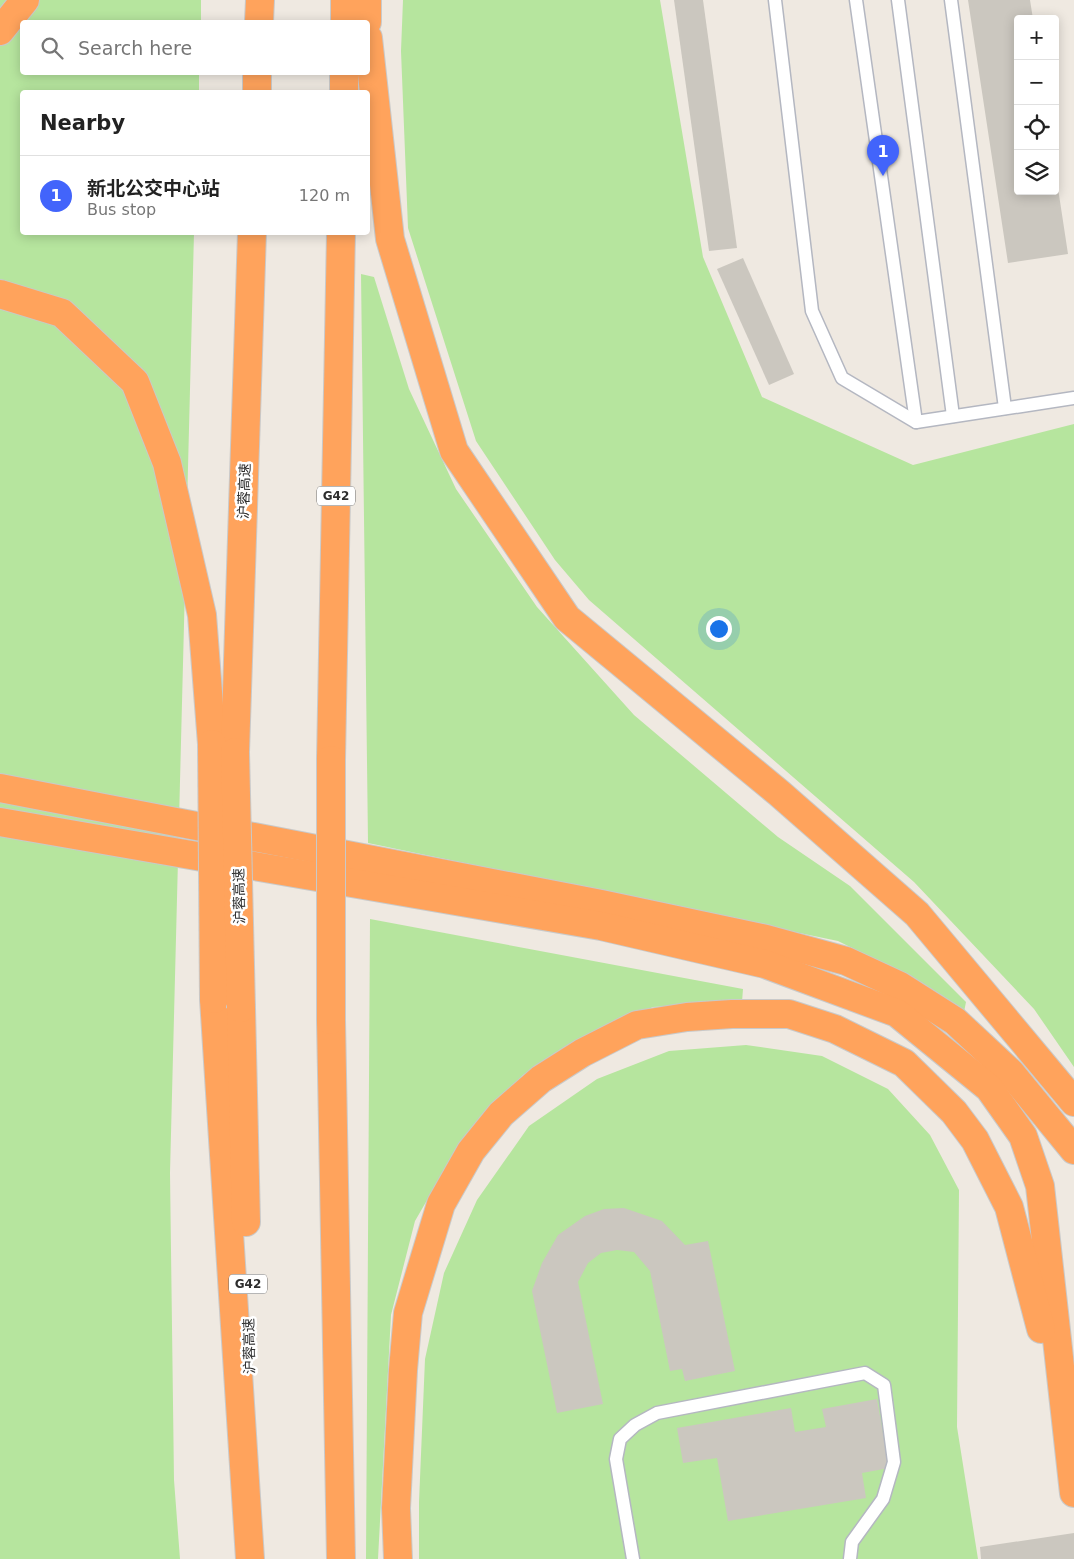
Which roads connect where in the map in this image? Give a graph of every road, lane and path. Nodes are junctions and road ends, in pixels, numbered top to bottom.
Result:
1 (25, 0) edge
2 (260, 0) edge
3 (345, 0) edge
4 (367, 0) edge
5 (775, 0) edge
6 (856, 0) edge
7 (898, 0) edge
8 (952, 0) edge
9 (259, 20) edge
10 (345, 20) edge
11 (367, 20) edge
12 (0, 31) edge
13 (370, 56) edge
14 (258, 75) edge
15 (344, 75) edge
16 (257, 90) edge
17 (344, 90) edge
18 (252, 235) edge
19 (341, 235) edge
20 (0, 294) edge
21 (1074, 398) edge
22 (1005, 408) junction
23 (953, 416) junction
24 (916, 422) junction
25 (224, 748) junction
26 (0, 788) edge
27 (0, 822) edge
28 (1074, 1102) edge
29 (1074, 1150) edge
30 (1065, 1427) junction
31 (1074, 1493) edge
32 (250, 1559) edge
33 (254, 1559) edge
34 (341, 1559) edge
35 (398, 1559) edge
36 (634, 1559) edge
37 (850, 1559) edge

1 - 12 highway
2 - 9 highway
3 - 10 highway
4 - 11 highway
5 - 24 lane
6 - 24 lane
7 - 23 lane
8 - 22 lane
13 - 28 highway
14 - 16 highway
15 - 17 highway
18 - 25 highway, 沪蓉高速 / G42
19 - 34 highway, G42, bridge
20 - 25 highway
21 - 22 lane
22 - 23 lane
23 - 24 lane
25 - 32 highway, bridge
25 - 33 highway, 沪蓉高速 / G42, bridge
26 - 29 highway
27 - 30 highway
30 - 31 highway
30 - 35 highway
36 - 37 lane

